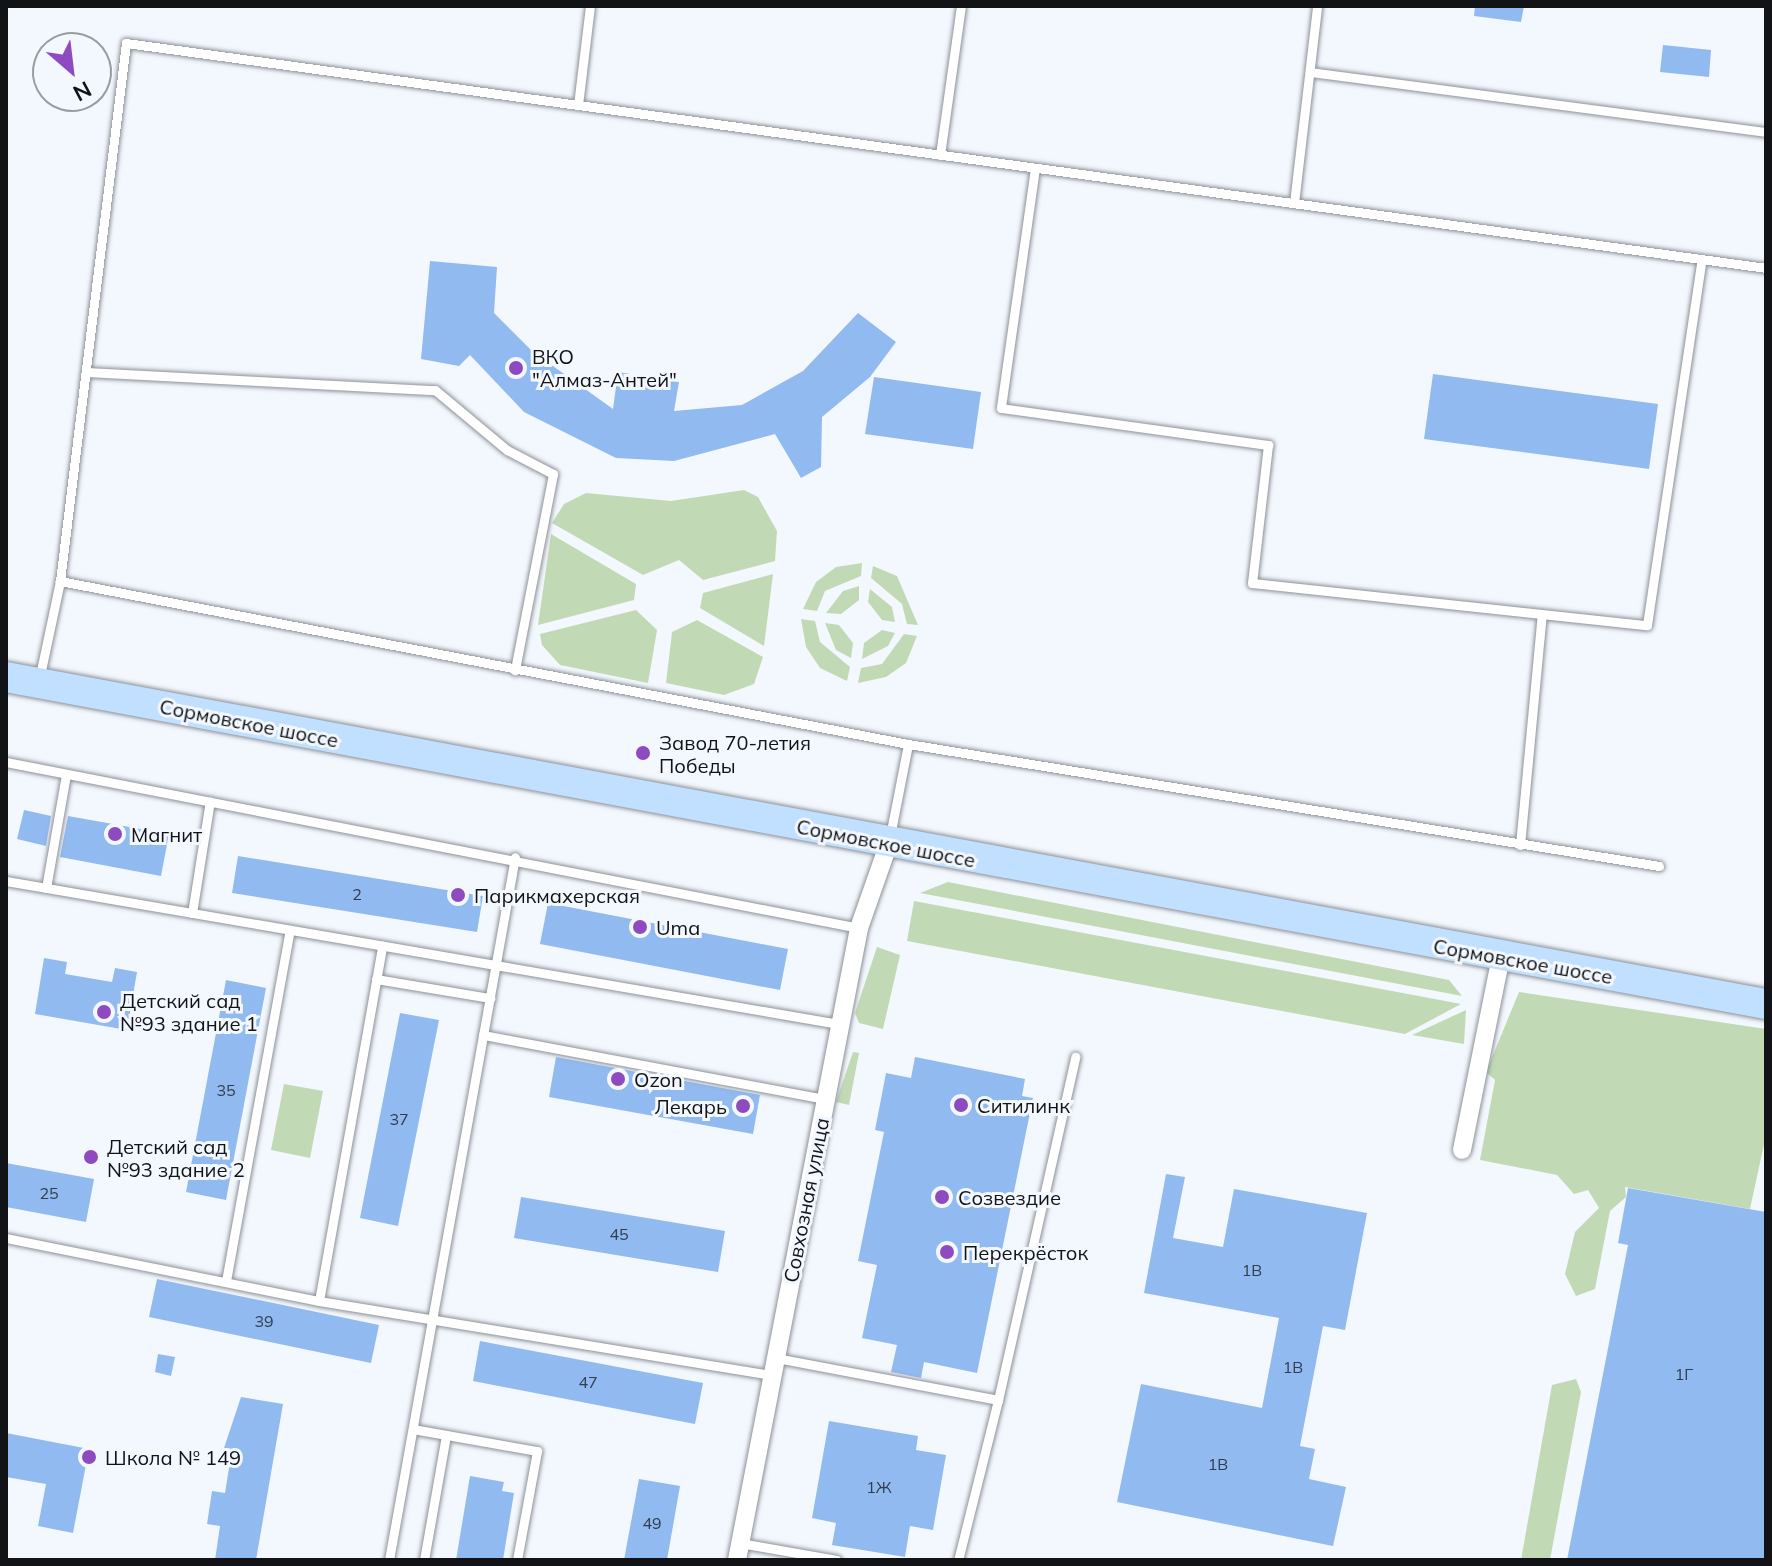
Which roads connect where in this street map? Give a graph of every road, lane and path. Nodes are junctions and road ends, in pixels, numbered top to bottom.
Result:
1 (590, 6) edge
2 (961, 6) edge
3 (1317, 6) edge
4 (1310, 72) junction
5 (578, 105) junction
6 (1766, 132) edge
7 (940, 155) junction
8 (1035, 168) junction
9 (1294, 203) junction
10 (1702, 259) junction
11 (1766, 268) edge
12 (86, 372) junction
13 (60, 581) junction
14 (1542, 614) junction
15 (515, 670) junction
16 (6, 677) edge
17 (38, 683) junction
18 (908, 744) junction
19 (6, 762) edge
20 (66, 775) junction
21 (210, 801) junction
22 (889, 843) junction
23 (1520, 845) junction
24 (515, 857) junction
25 (1659, 866) dead end
26 (6, 881) edge
27 (46, 888) junction
28 (192, 913) junction
29 (859, 928) junction
30 (290, 930) junction
31 (382, 946) junction
32 (1501, 956) junction
33 (496, 965) junction
34 (376, 979) junction
35 (490, 998) junction
36 (1766, 1004) edge
37 (839, 1024) junction
38 (483, 1035) junction
39 (1075, 1057) dead end
40 (825, 1099) junction
41 (1462, 1150) dead end
42 (6, 1238) edge
43 (226, 1281) junction
44 (319, 1301) junction
45 (432, 1321) junction
46 (774, 1366) junction
47 (998, 1400) junction
48 (413, 1429) junction
49 (446, 1435) junction
50 (738, 1551) edge
51 (389, 1560) edge
52 (424, 1560) edge
53 (517, 1560) edge
54 (837, 1560) edge
55 (958, 1560) edge

1 - 5 lane
2 - 7 lane
3 - 4 lane
4 - 6 lane
4 - 9 lane
5 - 7 lane
5 - 12 lane
7 - 8 lane
8 - 9 lane
8 - 14 lane
9 - 10 lane
10 - 11 lane
10 - 14 lane
12 - 13 lane
12 - 15 lane
13 - 15 lane
13 - 17 lane
14 - 23 lane
15 - 18 lane
16 - 17 main road, Сормовское шоссе
17 - 22 main road, Сормовское шоссе
18 - 22 lane
18 - 23 lane
19 - 20 lane
20 - 21 lane
20 - 27 lane
21 - 24 lane
21 - 28 lane
22 - 29 street, Совхозная улица
22 - 32 main road, Сормовское шоссе
23 - 25 lane
24 - 29 lane
24 - 33 lane
26 - 27 lane
27 - 28 lane
28 - 30 lane
29 - 37 street, Совхозная улица
30 - 31 lane
30 - 43 lane
31 - 33 lane
31 - 34 lane
32 - 36 main road, Сормовское шоссе
32 - 41 street
33 - 35 lane
33 - 37 lane
34 - 35 lane
34 - 44 lane
35 - 38 lane
37 - 40 street, Совхозная улица
38 - 40 lane
38 - 45 lane
39 - 47 lane
40 - 46 street, Совхозная улица
42 - 43 lane
43 - 44 lane
44 - 45 lane
45 - 46 lane
45 - 48 lane
46 - 47 lane
46 - 50 street, Совхозная улица
47 - 55 lane
48 - 49 lane
48 - 51 lane
49 - 52 lane
49 - 53 lane
50 - 54 lane

